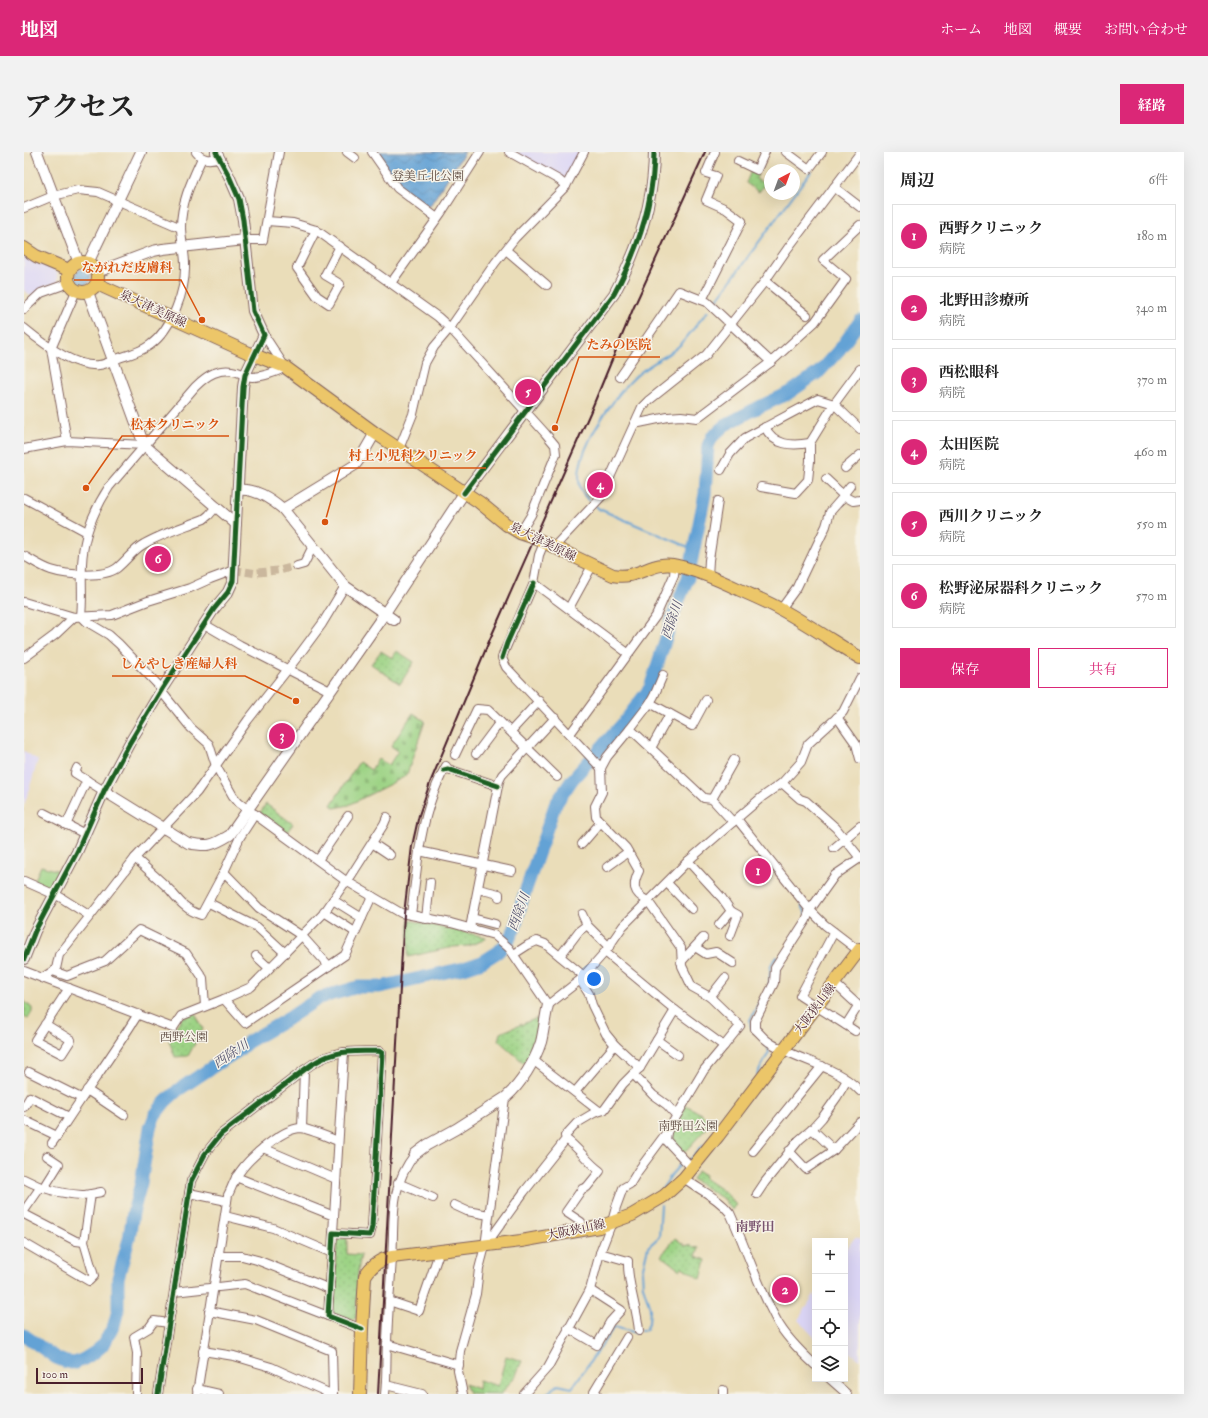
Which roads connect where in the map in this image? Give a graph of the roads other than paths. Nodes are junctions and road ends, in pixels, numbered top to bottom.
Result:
1 (37, 152) edge
2 (141, 152) edge
3 (279, 152) edge
4 (347, 152) edge
5 (372, 152) edge
6 (480, 152) edge
7 (509, 152) edge
8 (584, 152) edge
9 (654, 152) edge
10 (715, 152) edge
11 (765, 152) edge
12 (786, 152) edge
13 (822, 152) edge
14 (860, 153) edge
15 (199, 155) edge
16 (217, 155) edge
17 (355, 158) dead end
18 (738, 162) dead end
19 (566, 186) junction
20 (834, 186) junction
21 (53, 196) junction
22 (118, 200) junction
23 (860, 207) edge
24 (24, 208) edge
25 (437, 218) junction
26 (267, 221) junction
27 (860, 225) edge
28 (181, 228) junction
29 (316, 230) junction
30 (245, 240) junction
31 (184, 246) junction
32 (340, 246) junction
33 (24, 248) edge
34 (506, 250) junction
35 (290, 260) dead end
36 (299, 263) junction
37 (83, 277) junction
38 (765, 281) junction
39 (392, 283) junction
40 (547, 285) dead end
41 (702, 300) junction
42 (24, 310) edge
43 (807, 315) dead end
44 (171, 318) junction
45 (730, 325) junction
46 (24, 328) edge
47 (450, 328) junction
48 (264, 335) junction
49 (51, 349) junction
50 (254, 356) junction
51 (113, 360) junction
52 (771, 362) junction
53 (285, 367) junction
54 (860, 369) edge
55 (245, 375) junction
56 (620, 377) dead end
57 (854, 378) junction
58 (860, 384) edge
59 (834, 404) junction
60 (526, 412) junction
61 (634, 424) junction
62 (765, 427) junction
63 (860, 429) edge
64 (375, 433) junction
65 (67, 441) junction
66 (810, 443) junction
67 (144, 444) junction
68 (24, 449) edge
69 (399, 449) junction
70 (860, 455) edge
71 (845, 468) dead end
72 (721, 470) dead end
73 (826, 479) dead end
74 (850, 486) dead end
75 (761, 487) dead end
76 (238, 490) junction
77 (464, 493) junction
78 (844, 495) junction
79 (24, 498) edge
80 (718, 501) dead end
81 (859, 502) edge
82 (216, 507) junction
83 (282, 508) junction
84 (236, 524) junction
85 (87, 532) junction
86 (520, 533) junction
87 (549, 545) junction
88 (313, 546) junction
89 (24, 556) edge
90 (297, 566) tunnel mouth
91 (592, 566) junction
92 (678, 566) junction
93 (234, 570) junction
94 (81, 574) junction
95 (706, 575) junction
96 (534, 583) junction
97 (345, 586) junction
98 (24, 602) edge
99 (569, 608) junction
100 (781, 610) junction
101 (385, 614) junction
102 (78, 616) junction
103 (394, 620) dead end
104 (204, 624) junction
105 (629, 654) junction
106 (24, 658) edge
107 (860, 658) edge
108 (288, 669) junction
109 (663, 675) dead end
110 (860, 678) edge
111 (162, 690) junction
112 (330, 691) junction
113 (706, 700) dead end
114 (539, 701) junction
115 (650, 704) junction
116 (670, 714) junction
117 (837, 717) junction
118 (555, 718) junction
119 (500, 722) junction
120 (631, 727) junction
121 (511, 731) junction
122 (570, 734) junction
123 (527, 748) junction
124 (651, 748) junction
125 (476, 754) dead end
126 (455, 755) dead end
127 (860, 759) edge
128 (734, 760) dead end
129 (216, 766) junction
130 (600, 767) junction
131 (77, 768) dead end
132 (557, 777) dead end
133 (87, 780) junction
134 (782, 783) junction
135 (498, 786) junction
136 (104, 791) junction
137 (712, 799) junction
138 (252, 812) junction
139 (44, 813) dead end
140 (348, 816) dead end
141 (387, 817) dead end
142 (735, 820) junction
143 (601, 822) junction
144 (66, 825) junction
145 (860, 826) edge
146 (163, 829) junction
147 (85, 834) junction
148 (845, 839) junction
149 (372, 843) junction
150 (582, 844) dead end
151 (834, 848) dead end
152 (419, 852) junction
153 (628, 852) junction
154 (390, 855) dead end
155 (135, 858) junction
156 (318, 860) junction
157 (688, 861) junction
158 (482, 865) junction
159 (607, 867) dead end
160 (512, 871) dead end
161 (224, 872) junction
162 (24, 881) edge
163 (346, 881) junction
164 (430, 882) dead end
165 (667, 883) junction
166 (478, 889) junction
167 (54, 894) junction
168 (372, 896) junction
169 (499, 897) dead end
170 (332, 900) junction
171 (648, 901) junction
172 (209, 903) junction
173 (692, 909) dead end
174 (810, 910) junction
175 (731, 911) junction
176 (324, 912) junction
177 (582, 914) dead end
178 (411, 915) junction
179 (90, 916) junction
180 (362, 918) junction
181 (472, 918) junction
182 (426, 919) junction
183 (495, 924) dead end
184 (588, 925) junction
185 (719, 925) dead end
186 (470, 928) junction
187 (355, 932) junction
188 (834, 932) junction
189 (302, 936) junction
190 (730, 936) dead end
191 (703, 938) dead end
192 (695, 947) junction
193 (607, 950) junction
194 (859, 950) edge
195 (512, 951) junction
196 (285, 953) junction
197 (256, 956) dead end
198 (560, 956) junction
199 (24, 959) edge
200 (681, 962) junction
201 (733, 963) dead end
202 (329, 966) junction
203 (269, 968) junction
204 (53, 970) junction
205 (24, 971) edge
206 (42, 978) junction
207 (582, 978) junction
208 (725, 978) dead end
209 (834, 983) junction
210 (69, 988) junction
211 (710, 998) junction
212 (224, 999) junction
213 (548, 1005) junction
214 (205, 1006) junction
215 (816, 1006) junction
216 (859, 1006) edge
217 (676, 1010) junction
218 (138, 1014) junction
219 (45, 1024) dead end
220 (755, 1024) junction
221 (846, 1025) junction
222 (740, 1026) junction
223 (855, 1031) dead end
224 (657, 1040) junction
225 (615, 1045) junction
226 (724, 1046) junction
227 (783, 1050) junction
228 (344, 1052) junction
229 (678, 1054) dead end
230 (533, 1060) junction
231 (822, 1066) junction
232 (640, 1068) junction
233 (304, 1070) junction
234 (29, 1072) dead end
235 (633, 1074) junction
236 (847, 1080) junction
237 (858, 1086) edge
238 (87, 1090) junction
239 (575, 1092) junction
240 (81, 1098) junction
241 (505, 1098) junction
242 (24, 1107) edge
243 (599, 1111) junction
244 (124, 1115) dead end
245 (676, 1116) junction
246 (69, 1117) junction
247 (24, 1120) edge
248 (860, 1122) edge
249 (302, 1128) junction
250 (812, 1129) junction
251 (667, 1132) junction
252 (566, 1139) junction
253 (338, 1141) junction
254 (263, 1148) junction
255 (834, 1150) junction
256 (790, 1151) junction
257 (753, 1152) dead end
258 (415, 1154) joint
259 (47, 1156) dead end
260 (692, 1168) junction
261 (236, 1177) junction
262 (684, 1178) junction
263 (24, 1179) edge
264 (336, 1179) junction
265 (398, 1183) junction
266 (42, 1188) junction
267 (101, 1192) dead end
268 (189, 1193) junction
269 (91, 1194) junction
270 (757, 1194) dead end
271 (433, 1198) dead end
272 (228, 1201) junction
273 (454, 1205) dead end
274 (24, 1212) edge
275 (489, 1215) junction
276 (225, 1216) junction
277 (334, 1216) junction
278 (612, 1222) junction
279 (583, 1230) junction
280 (333, 1233) junction
281 (84, 1242) junction
282 (24, 1243) edge
283 (485, 1246) junction
284 (440, 1250) junction
285 (600, 1253) junction
286 (332, 1254) junction
287 (218, 1256) junction
288 (392, 1257) junction
289 (213, 1288) junction
290 (330, 1289) junction
291 (590, 1290) junction
292 (174, 1292) junction
293 (389, 1301) junction
294 (209, 1311) junction
295 (328, 1316) junction
296 (169, 1323) junction
297 (568, 1328) junction
298 (362, 1329) junction
299 (639, 1331) dead end
300 (627, 1337) dead end
301 (386, 1344) junction
302 (203, 1351) junction
303 (812, 1362) edge
304 (459, 1365) junction
305 (833, 1382) edge
306 (386, 1384) junction
307 (197, 1392) edge
308 (136, 1394) edge
309 (158, 1394) edge
310 (219, 1394) edge
311 (332, 1394) edge
312 (360, 1394) edge
313 (386, 1394) edge
314 (422, 1394) edge
315 (464, 1394) edge
316 (524, 1394) edge
317 (597, 1394) edge
318 (847, 1394) edge

1 - 21 street
2 - 22 street
3 - 26 street
4 - 17 street
5 - 25 street
6 - 25 street
7 - 19 street
8 - 19 street
9 - 60 street
10 - 41 street
11 - 18 street
12 - 13 street
14 - 20 street
15 - 16 street
15 - 28 street
16 - 30 street
19 - 34 street
20 - 23 street
20 - 38 street
21 - 22 street
21 - 24 street
21 - 37 street
22 - 28 street
22 - 37 street
25 - 39 street
26 - 29 street
26 - 30 street
27 - 52 street
28 - 31 street
29 - 32 street
29 - 36 street
30 - 31 street
30 - 48 street
31 - 37 street
31 - 44 street
32 - 36 street
32 - 39 street
33 - 37 main road, 泉大津美原線
34 - 40 street
34 - 47 street
35 - 36 street
37 - 42 street
37 - 44 main road, 泉大津美原線
37 - 49 street
37 - 51 street
38 - 43 street
38 - 45 street
39 - 47 street
41 - 45 street
41 - 56 street
44 - 50 main road, 泉大津美原線
44 - 51 street
45 - 52 street
45 - 61 street
46 - 49 street
47 - 60 street
47 - 69 street
48 - 50 street
48 - 53 street
49 - 51 street
49 - 65 street
50 - 53 main road, 泉大津美原線
50 - 55 street
51 - 67 street
52 - 61 street
53 - 55 street
53 - 64 main road, 泉大津美原線
54 - 57 street
55 - 67 street
55 - 76 street
57 - 58 street
57 - 59 street
59 - 62 street
59 - 63 street
59 - 66 street
60 - 77 street
60 - 86 street
61 - 87 street
62 - 66 street
62 - 72 street
64 - 69 main road, 泉大津美原線
64 - 83 street
65 - 67 street
65 - 68 street
66 - 75 street
67 - 82 street
67 - 85 street
69 - 77 main road, 泉大津美原線
70 - 71 street
73 - 78 street
74 - 78 street
76 - 83 street
76 - 84 street
77 - 86 main road, 泉大津美原線
77 - 101 street
78 - 81 street
78 - 100 street
79 - 85 street
80 - 95 street
82 - 84 street
82 - 94 street
83 - 88 street
84 - 93 street
85 - 94 street
86 - 87 main road, 泉大津美原線
87 - 91 main road, 泉大津美原線
87 - 96 street
88 - 90 street
88 - 97 street
89 - 94 street
91 - 92 main road, 泉大津美原線
91 - 99 street
92 - 95 main road, 泉大津美原線
92 - 105 street
93 - 102 street
93 - 104 street
94 - 102 street
95 - 100 main road, 泉大津美原線
96 - 99 street
96 - 114 street
97 - 101 street
97 - 108 street
98 - 102 street
99 - 105 street
100 - 107 main road, 泉大津美原線
101 - 103 street
101 - 112 street
102 - 106 street
102 - 111 street
104 - 108 street
104 - 111 street
105 - 122 street
108 - 112 street
108 - 129 street
109 - 115 street
110 - 117 street
111 - 129 street
111 - 136 street
112 - 138 street
113 - 116 street
114 - 118 street
114 - 121 street
115 - 116 street
115 - 120 street
116 - 124 street
117 - 127 street
117 - 134 street
118 - 122 street
118 - 123 street
119 - 121 street
119 - 125 street
119 - 126 street
120 - 124 street
120 - 130 street
121 - 123 street
122 - 130 street
123 - 132 street
123 - 135 street
124 - 137 street
128 - 137 street
129 - 138 street
129 - 146 street
130 - 143 street
131 - 133 street
133 - 136 street
133 - 144 street
134 - 142 street
134 - 148 street
135 - 152 street
135 - 158 street
136 - 146 street
136 - 147 street
137 - 142 street
138 - 146 street
138 - 156 street
138 - 161 street
139 - 144 street
140 - 156 street
141 - 149 street
142 - 157 street
142 - 174 street
143 - 150 street
143 - 153 street
144 - 147 street
145 - 148 street
146 - 155 street
147 - 167 street
148 - 151 street
148 - 174 street
149 - 154 street
149 - 163 street
152 - 158 street
152 - 178 street
153 - 159 street
153 - 171 street
155 - 172 street
155 - 179 street
156 - 163 street
157 - 165 street
157 - 175 street
158 - 160 street
158 - 166 street
161 - 172 street
161 - 189 street
162 - 167 street
163 - 168 street
163 - 170 street
164 - 182 street
165 - 171 street
165 - 173 street
166 - 169 street
166 - 181 street
167 - 179 street
167 - 199 street
168 - 178 street
168 - 180 street
170 - 176 street
170 - 180 street
171 - 193 street
171 - 200 street
172 - 196 street
174 - 188 street
174 - 220 street
175 - 185 street
175 - 190 street
176 - 187 street
176 - 189 street
177 - 184 street
178 - 182 street
179 - 204 street
180 - 187 street
181 - 183 street
181 - 186 street
182 - 186 street
184 - 193 street
184 - 198 street
186 - 195 street
187 - 202 street
188 - 194 street
188 - 215 street
189 - 196 street
189 - 202 street
191 - 192 street
192 - 200 street
192 - 201 street
193 - 207 street
193 - 217 street
194 - 209 main road, 大阪狭山線
195 - 198 street
195 - 213 street
196 - 203 street
197 - 203 street
198 - 207 street
200 - 211 street
202 - 212 street
203 - 212 street
204 - 206 street
204 - 214 street
205 - 206 street
206 - 210 street
207 - 213 street
207 - 225 street
208 - 211 street
209 - 215 main road, 大阪狭山線
209 - 216 street
210 - 218 street
210 - 219 street
211 - 222 street
212 - 214 street
213 - 230 street
214 - 218 street
215 - 221 street
215 - 227 main road, 大阪狭山線
216 - 221 street
217 - 224 street
217 - 226 street
218 - 238 street
220 - 222 street
220 - 227 street
221 - 223 street
222 - 226 street
224 - 229 street
224 - 232 street
225 - 232 street
225 - 239 street
226 - 245 street
227 - 231 street
227 - 260 main road, 大阪狭山線
228 - 233 street
228 - 253 street
228 - 280 street
230 - 239 street
230 - 241 street
231 - 236 street
231 - 257 street
232 - 235 street
233 - 249 street
233 - 268 street
234 - 240 street
235 - 243 street
235 - 245 street
236 - 237 street
236 - 250 street
238 - 240 street
238 - 244 street
239 - 243 street
240 - 246 street
241 - 258 street
241 - 275 street
242 - 246 street
243 - 252 street
245 - 251 street
246 - 247 street
248 - 255 street
249 - 253 street
249 - 254 street
250 - 255 street
250 - 256 street
251 - 260 street
251 - 278 street
252 - 279 street
252 - 283 street
253 - 264 street
254 - 261 street
254 - 264 street
255 - 256 street
256 - 270 street
258 - 265 street
259 - 266 street
260 - 262 main road, 大阪狭山線
261 - 272 street
261 - 277 street
262 - 278 main road, 大阪狭山線
262 - 303 street
263 - 266 street
264 - 277 street
265 - 271 street
265 - 288 street
266 - 269 street
266 - 274 street
267 - 269 street
268 - 272 street
268 - 292 street
269 - 281 street
272 - 276 street
273 - 275 street
274 - 281 street
275 - 283 street
276 - 286 street
276 - 287 street
277 - 280 street
278 - 279 main road, 大阪狭山線
278 - 285 street
279 - 283 main road, 大阪狭山線
280 - 286 street
281 - 282 street
283 - 284 main road, 大阪狭山線
283 - 304 street
284 - 288 main road, 大阪狭山線
284 - 293 street
285 - 291 street
285 - 299 street
286 - 290 street
287 - 289 street
287 - 290 street
288 - 293 street
288 - 298 main road, 大阪狭山線
289 - 292 street
289 - 294 street
289 - 295 street
290 - 295 street
291 - 297 street
291 - 297 street
292 - 296 street
293 - 301 street
294 - 302 street
294 - 311 street
295 - 298 street
296 - 308 street
296 - 309 street
297 - 316 street
298 - 312 main road, 大阪狭山線
300 - 317 street
301 - 304 street
301 - 306 street
302 - 307 street
302 - 311 street
304 - 315 street
305 - 318 street
306 - 313 street
306 - 314 street
307 - 310 street

